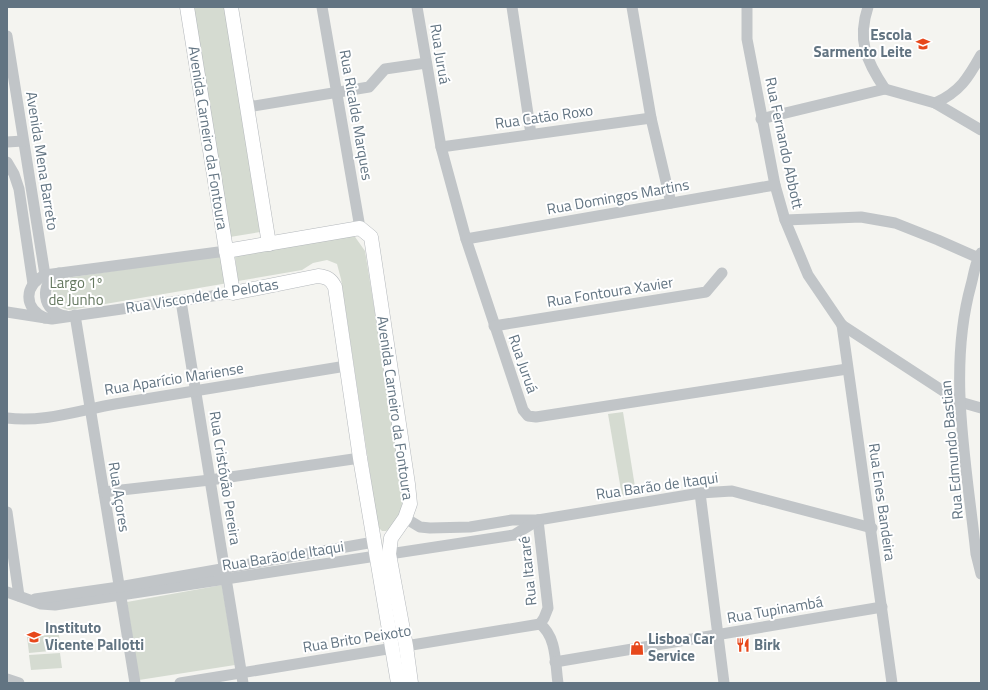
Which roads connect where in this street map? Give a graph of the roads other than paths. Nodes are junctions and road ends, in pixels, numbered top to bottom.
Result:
1 (187, 7) edge
2 (231, 7) edge
3 (322, 7) edge
4 (417, 7) edge
5 (512, 7) edge
6 (632, 7) edge
7 (747, 7) edge
8 (868, 7) edge
9 (7, 36) edge
10 (981, 55) edge
11 (426, 63) junction
12 (885, 89) junction
13 (336, 92) junction
14 (934, 103) junction
15 (248, 107) junction
16 (651, 118) junction
17 (761, 119) junction
18 (981, 130) edge
19 (531, 134) junction
20 (23, 141) junction
21 (7, 142) edge
22 (441, 147) junction
23 (7, 162) edge
24 (775, 185) junction
25 (671, 203) junction
26 (785, 220) junction
27 (360, 228) junction
28 (466, 239) junction
29 (269, 244) junction
30 (226, 251) junction
31 (980, 257) edge
32 (60, 272) junction
33 (722, 273) dead end
34 (45, 275) junction
35 (326, 276) joint
36 (33, 284) junction
37 (233, 293) junction
38 (181, 301) junction
39 (7, 312) edge
40 (71, 315) junction
41 (45, 318) junction
42 (842, 325) junction
43 (494, 326) junction
44 (346, 366) junction
45 (847, 369) junction
46 (196, 390) junction
47 (960, 402) junction
48 (978, 407) edge
49 (90, 408) junction
50 (962, 417) junction
51 (7, 418) edge
52 (360, 458) junction
53 (210, 480) junction
54 (104, 492) junction
55 (700, 493) junction
56 (7, 512) edge
57 (405, 518) junction
58 (512, 520) junction
59 (538, 520) junction
60 (872, 528) junction
61 (514, 535) junction
62 (374, 542) junction
63 (978, 548) edge
64 (383, 555) junction
65 (296, 556) junction
66 (298, 568) junction
67 (225, 574) junction
68 (981, 574) edge
69 (120, 591) junction
70 (7, 592) edge
71 (24, 598) junction
72 (882, 607) junction
73 (540, 624) junction
74 (718, 635) junction
75 (399, 647) junction
76 (555, 662) junction
77 (243, 678) edge
78 (7, 679) edge
79 (19, 683) edge
80 (135, 683) edge
81 (180, 683) edge
82 (398, 683) edge
83 (411, 683) edge
84 (558, 683) edge
85 (724, 683) edge
86 (892, 683) edge

1 - 30 main road, Avenida Carneiro da Fontoura
2 - 15 main road
3 - 13 street, Rua Ricalde Marques
4 - 11 street, Rua Juruá
5 - 19 street
6 - 16 street
7 - 17 street, Rua Fernando Abbott
8 - 12 street
9 - 20 street, Avenida Mena Barreto
10 - 14 street
11 - 13 street
11 - 22 street, Rua Juruá
12 - 14 street
12 - 17 street
13 - 15 street
13 - 27 street, Rua Ricalde Marques
14 - 18 street
15 - 29 main road
16 - 19 street, Rua Catão Roxo
16 - 25 street
17 - 24 street, Rua Fernando Abbott
19 - 22 street, Rua Catão Roxo
20 - 21 street
20 - 34 street, Avenida Mena Barreto
22 - 28 street, Rua Juruá
23 - 36 street, Avenida Mena Barreto
24 - 25 street, Rua Domingos Martins
24 - 26 street, Rua Fernando Abbott
25 - 28 street, Rua Domingos Martins
26 - 31 street
26 - 42 street, Rua Fernando Abbott
27 - 29 main road
27 - 57 main road, Avenida Carneiro da Fontoura
28 - 43 street, Rua Juruá
29 - 30 main road
30 - 32 street
30 - 37 main road, Avenida Carneiro da Fontoura
31 - 47 street, Rua Edmundo Bastian
32 - 34 street
32 - 40 street
33 - 43 street, Rua Fontoura Xavier
34 - 36 street
35 - 37 main road, Rua Visconde de Pelotas
35 - 44 main road, Avenida Carneiro da Fontoura
36 - 41 street, Avenida Mena Barreto
37 - 38 street, Rua Visconde de Pelotas
38 - 40 street, Rua Visconde de Pelotas
38 - 46 street, Rua Cristóvão Pereira
39 - 41 street, Rua Visconde de Pelotas
40 - 41 street, Rua Visconde de Pelotas
40 - 49 street, Rua Açores
42 - 45 street, Rua Enes Bandeira
42 - 47 street, Rua Fernando Abbott
43 - 45 street, Rua Juruá
44 - 46 street, Rua Aparício Mariense
44 - 52 main road, Avenida Carneiro da Fontoura
45 - 60 street, Rua Enes Bandeira
46 - 49 street, Rua Aparício Mariense
46 - 53 street, Rua Cristóvão Pereira
47 - 48 street, Rua Fernando Abbott
47 - 50 street, Rua Edmundo Bastian
48 - 50 street
49 - 51 street, Rua Aparício Mariense
49 - 54 street, Rua Açores
50 - 63 street, Rua Edmundo Bastian
52 - 53 street
52 - 62 main road, Avenida Carneiro da Fontoura
53 - 54 street
53 - 67 street, Rua Cristóvão Pereira
54 - 69 street, Rua Açores
55 - 59 street, Rua Barão de Itaqui
55 - 60 street, Rua Barão de Itaqui
55 - 74 street
56 - 71 street
57 - 58 street, Rua Barão de Itaqui
57 - 64 main road, Avenida Carneiro da Fontoura
58 - 59 street, Rua Barão de Itaqui
58 - 61 street
59 - 61 street, Rua Barão de Itaqui
59 - 73 street, Rua Itararé
60 - 72 street, Rua Enes Bandeira
61 - 64 street, Rua Barão de Itaqui
62 - 64 main road, Avenida Carneiro da Fontoura
62 - 65 street, Rua Barão de Itaqui
63 - 68 street, Rua Edmundo Bastian
64 - 66 street, Rua Barão de Itaqui
64 - 75 main road, Avenida Carneiro da Fontoura
65 - 66 street
65 - 67 street, Rua Barão de Itaqui
66 - 67 street, Rua Barão de Itaqui
67 - 69 street, Rua Barão de Itaqui
67 - 77 street, Rua Cristóvão Pereira
69 - 71 street, Rua Barão de Itaqui
69 - 80 street, Rua Açores
70 - 71 street
72 - 74 street, Rua Tupinambá
72 - 86 street, Rua Enes Bandeira
73 - 75 street, Rua Brito Peixoto
73 - 76 street, Rua Itararé
74 - 76 street, Rua Tupinambá
74 - 85 street
75 - 77 street, Rua Brito Peixoto
75 - 82 main road, Avenida Carneiro da Fontoura
75 - 83 main road, Avenida Carneiro da Fontoura
76 - 84 street, Rua Itararé
77 - 81 street, Rua Brito Peixoto
78 - 79 street

